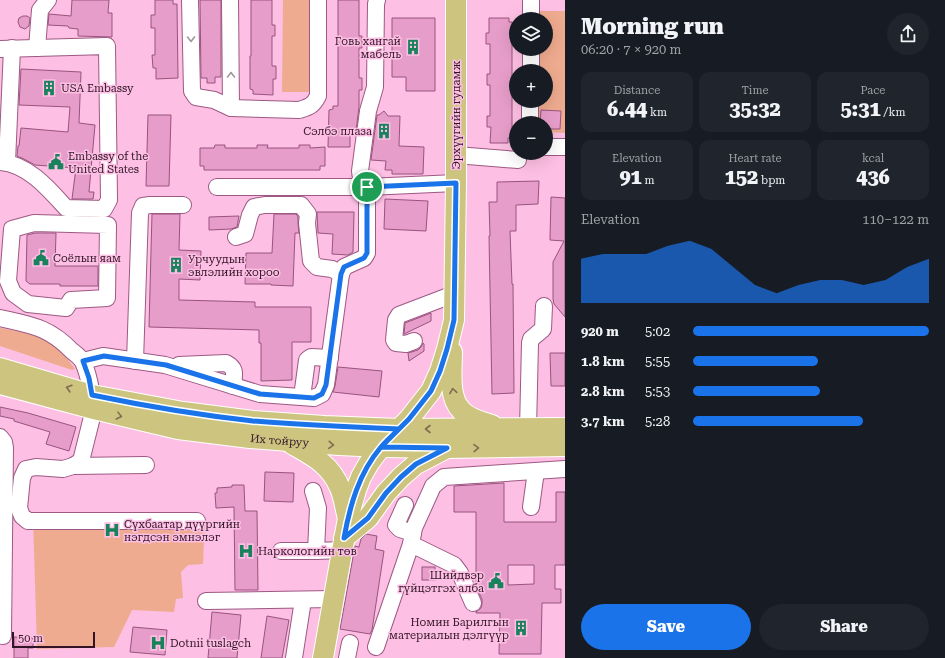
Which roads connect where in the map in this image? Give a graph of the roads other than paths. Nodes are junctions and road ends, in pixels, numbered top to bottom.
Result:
1 (48, 0) edge
2 (190, 0) edge
3 (230, 0) edge
4 (318, 0) edge
5 (377, 0) edge
6 (456, 0) edge
7 (531, 0) edge
8 (531, 12) edge
9 (6, 48) edge
10 (37, 48) junction
11 (231, 108) junction
12 (553, 147) edge
13 (565, 147) edge
14 (456, 155) junction
15 (509, 159) edge
16 (4, 162) edge
17 (456, 183) junction
18 (217, 187) dead end
19 (367, 187) junction
20 (183, 205) dead end
21 (6, 229) edge
22 (236, 237) dead end
23 (341, 274) junction
24 (4, 281) edge
25 (454, 294) junction
26 (544, 306) dead end
27 (0, 318) edge
28 (454, 320) junction
29 (414, 341) dead end
30 (330, 358) junction
31 (83, 361) junction
32 (135, 361) junction
33 (0, 368) edge
34 (0, 384) edge
35 (302, 397) junction
36 (93, 402) junction
37 (565, 428) edge
38 (399, 429) junction
39 (502, 429) junction
40 (528, 429) junction
41 (0, 437) edge
42 (288, 442) junction
43 (565, 446) edge
44 (381, 447) junction
45 (447, 448) junction
46 (146, 465) dead end
47 (73, 466) junction
48 (565, 469) edge
49 (536, 471) junction
50 (313, 491) dead end
51 (405, 505) dead end
52 (531, 507) dead end
53 (348, 518) junction
54 (197, 521) dead end
55 (412, 539) junction
56 (343, 544) junction
57 (281, 551) dead end
58 (316, 551) junction
59 (333, 599) junction
60 (303, 600) junction
61 (206, 601) dead end
62 (473, 603) dead end
63 (3, 636) dead end
64 (376, 647) dead end
65 (294, 658) edge
66 (323, 658) edge

1 - 10 street
2 -> 11 street
11 -> 3 street
4 - 11 street
5 - 19 street
6 - 14 main road, Эрхүүгийн гудамж
7 - 8 street
9 - 10 street
9 - 16 street
10 - 16 street
12 - 13 street
14 - 15 street
14 - 17 main road, Эрхүүгийн гудамж
17 - 19 street
17 - 25 main road, Эрхүүгийн гудамж
18 - 19 street
19 - 23 street
20 - 32 street
21 - 24 street
21 - 24 street
22 - 23 street
23 - 30 street
25 - 28 main road, Эрхүүгийн гудамж
25 - 29 street
26 - 40 street
27 - 31 street
28 - 38 main road, Эрхүүгийн гудамж
39 -> 28 main road
30 - 35 street
30 - 35 street
31 - 32 street
31 - 36 street
32 - 35 street
36 -> 33 main road, Их тойруу
34 - 36 main road, Их тойруу
36 - 38 main road, Их тойруу
36 -> 42 main road, Их тойруу
36 - 47 street
37 - 40 main road, Их тойруу
39 -> 38 main road, Их тойруу
38 - 44 main road, Эрхүүгийн гудамж
39 - 40 main road, Их тойруу
41 - 63 street
42 -> 44 main road, Их тойруу
42 - 53 main road
45 -> 43 main road, Их тойруу
44 - 45 main road, Их тойруу
44 - 53 main road, Эрхүүгийн гудамж
45 - 56 main road
46 - 47 street
47 - 54 street
48 - 49 street
49 - 52 street
49 - 55 street
50 - 58 street
51 - 55 street
53 - 56 main road, Эрхүүгийн гудамж
55 - 62 street
55 - 64 street
56 - 58 street
56 - 59 main road, Эрхүүгийн гудамж
57 - 58 street
59 - 60 street
59 - 66 main road, Эрхүүгийн гудамж
60 - 61 street
60 - 65 street

